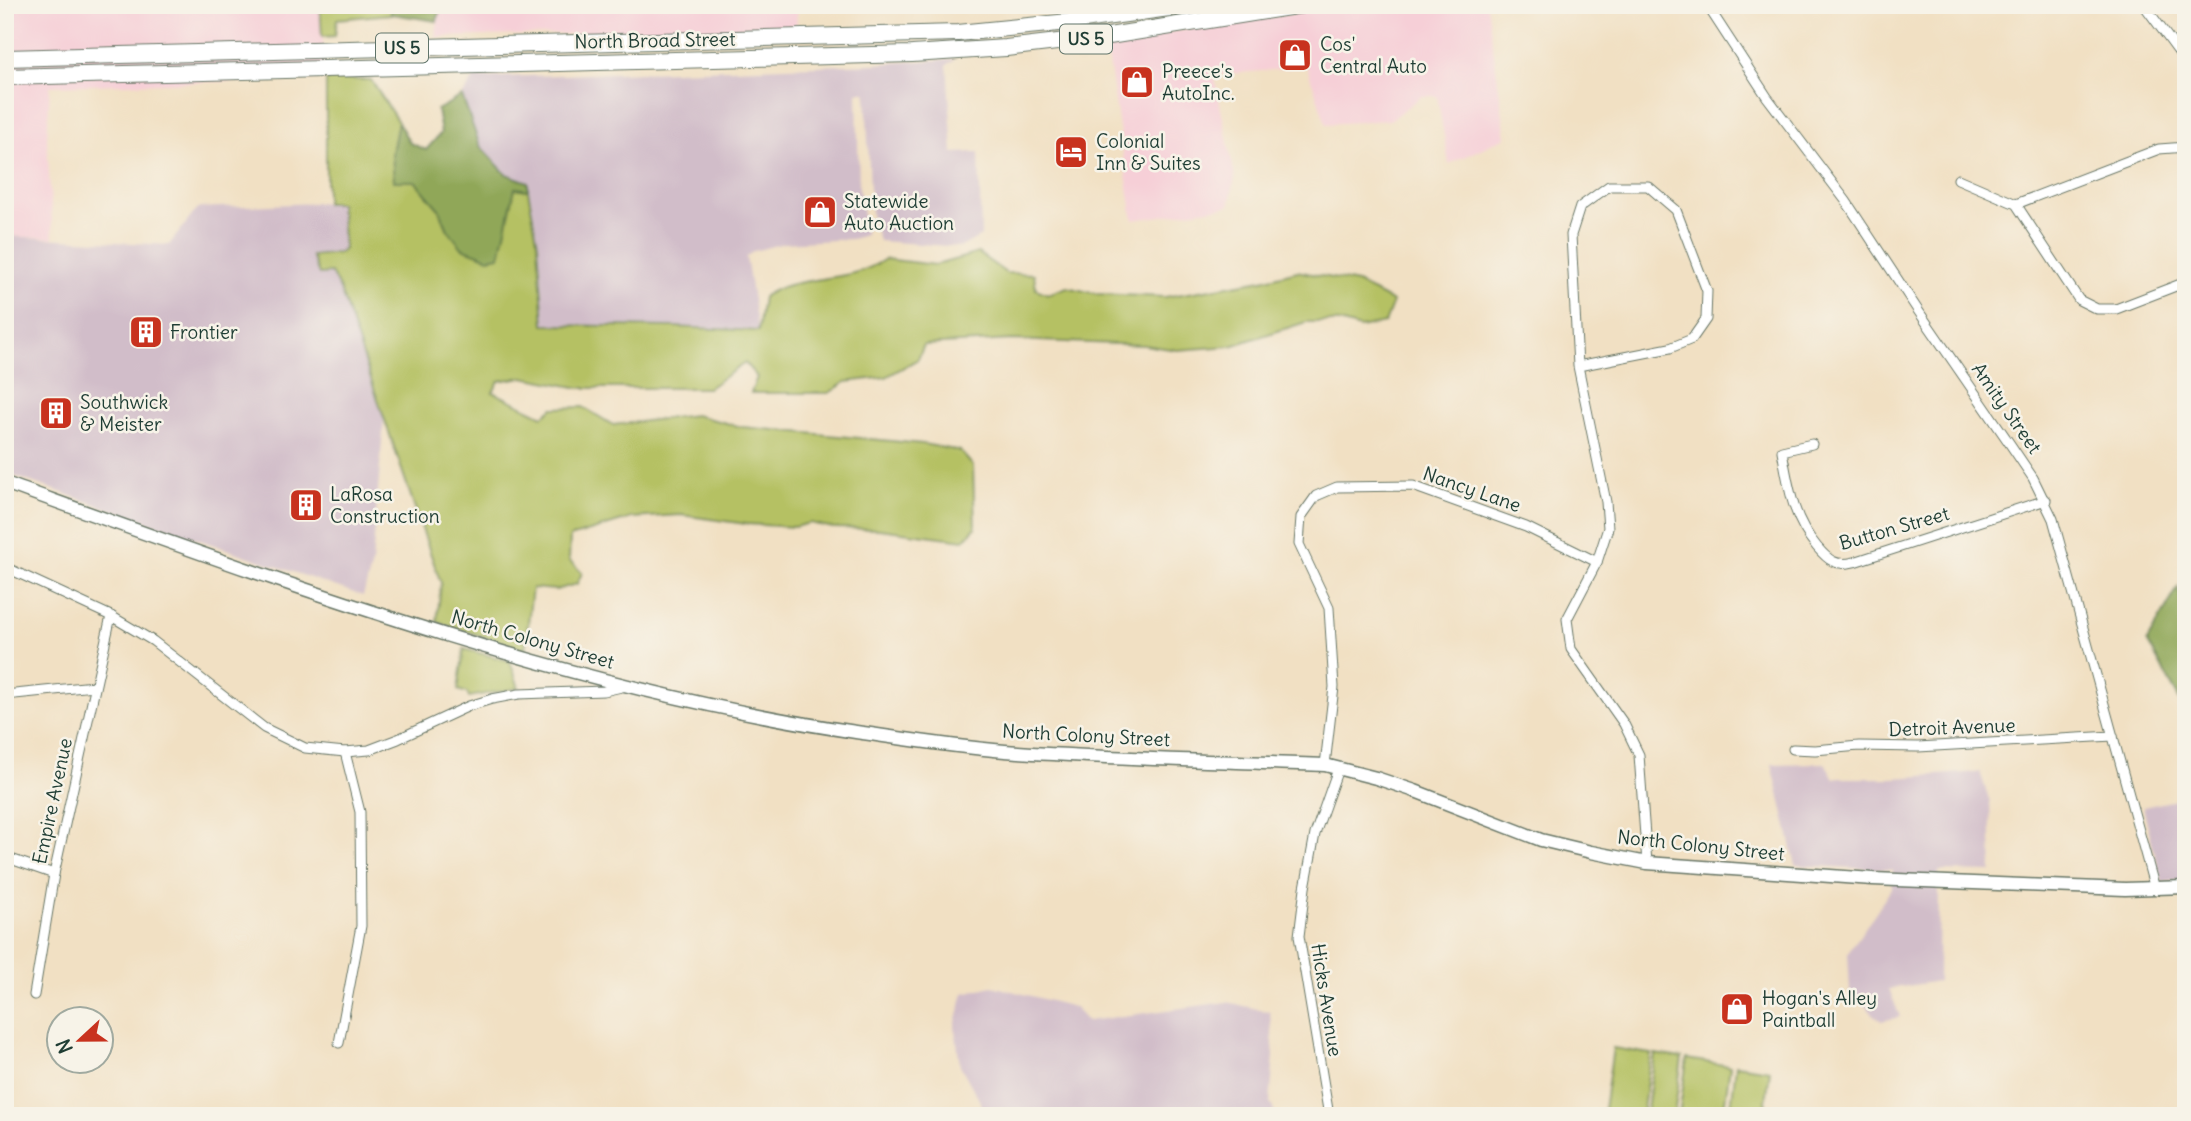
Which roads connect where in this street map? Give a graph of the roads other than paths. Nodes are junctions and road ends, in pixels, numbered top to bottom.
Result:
1 (1302, 5) edge
2 (1707, 5) edge
3 (2144, 5) edge
4 (1182, 7) edge
5 (832, 37) junction
6 (834, 56) junction
7 (5, 58) edge
8 (2186, 62) edge
9 (5, 77) edge
10 (2186, 147) edge
11 (1958, 179) dead end
12 (2016, 204) junction
13 (2186, 282) edge
14 (1578, 366) junction
15 (1812, 444) dead end
16 (5, 483) edge
17 (2046, 500) junction
18 (1597, 562) junction
19 (5, 567) edge
20 (111, 616) junction
21 (94, 686) junction
22 (628, 686) junction
23 (5, 695) edge
24 (2113, 736) junction
25 (1793, 749) dead end
26 (345, 752) junction
27 (1332, 767) junction
28 (5, 857) edge
29 (1647, 863) junction
30 (54, 874) junction
31 (2186, 887) edge
32 (2154, 889) junction
33 (34, 995) dead end
34 (340, 1042) dead end
35 (1329, 1116) edge

1 - 6 highway, North Broad Street / US 5
2 - 17 street, Amity Street
3 - 8 street
4 - 5 highway, North Broad Street / US 5
5 - 6 highway
5 - 7 highway, North Broad Street / US 5
6 - 9 highway, North Broad Street / US 5
10 - 12 street
11 - 12 street
12 - 13 street
14 - 14 street
14 - 18 street
15 - 17 street, Button Street
16 - 22 main road, North Colony Street
17 - 24 street, Amity Street
18 - 27 street, Nancy Lane
18 - 29 street
19 - 20 street
20 - 21 street, Empire Avenue
20 - 26 street
21 - 23 street
21 - 30 street, Empire Avenue
22 - 26 street
22 - 27 main road, North Colony Street
24 - 25 street, Detroit Avenue
24 - 32 street, Amity Street
26 - 34 street
27 - 29 main road, North Colony Street
27 - 35 street, Hicks Avenue
28 - 30 street
29 - 32 main road, North Colony Street
30 - 33 street, Empire Avenue
31 - 32 main road, North Colony Street

